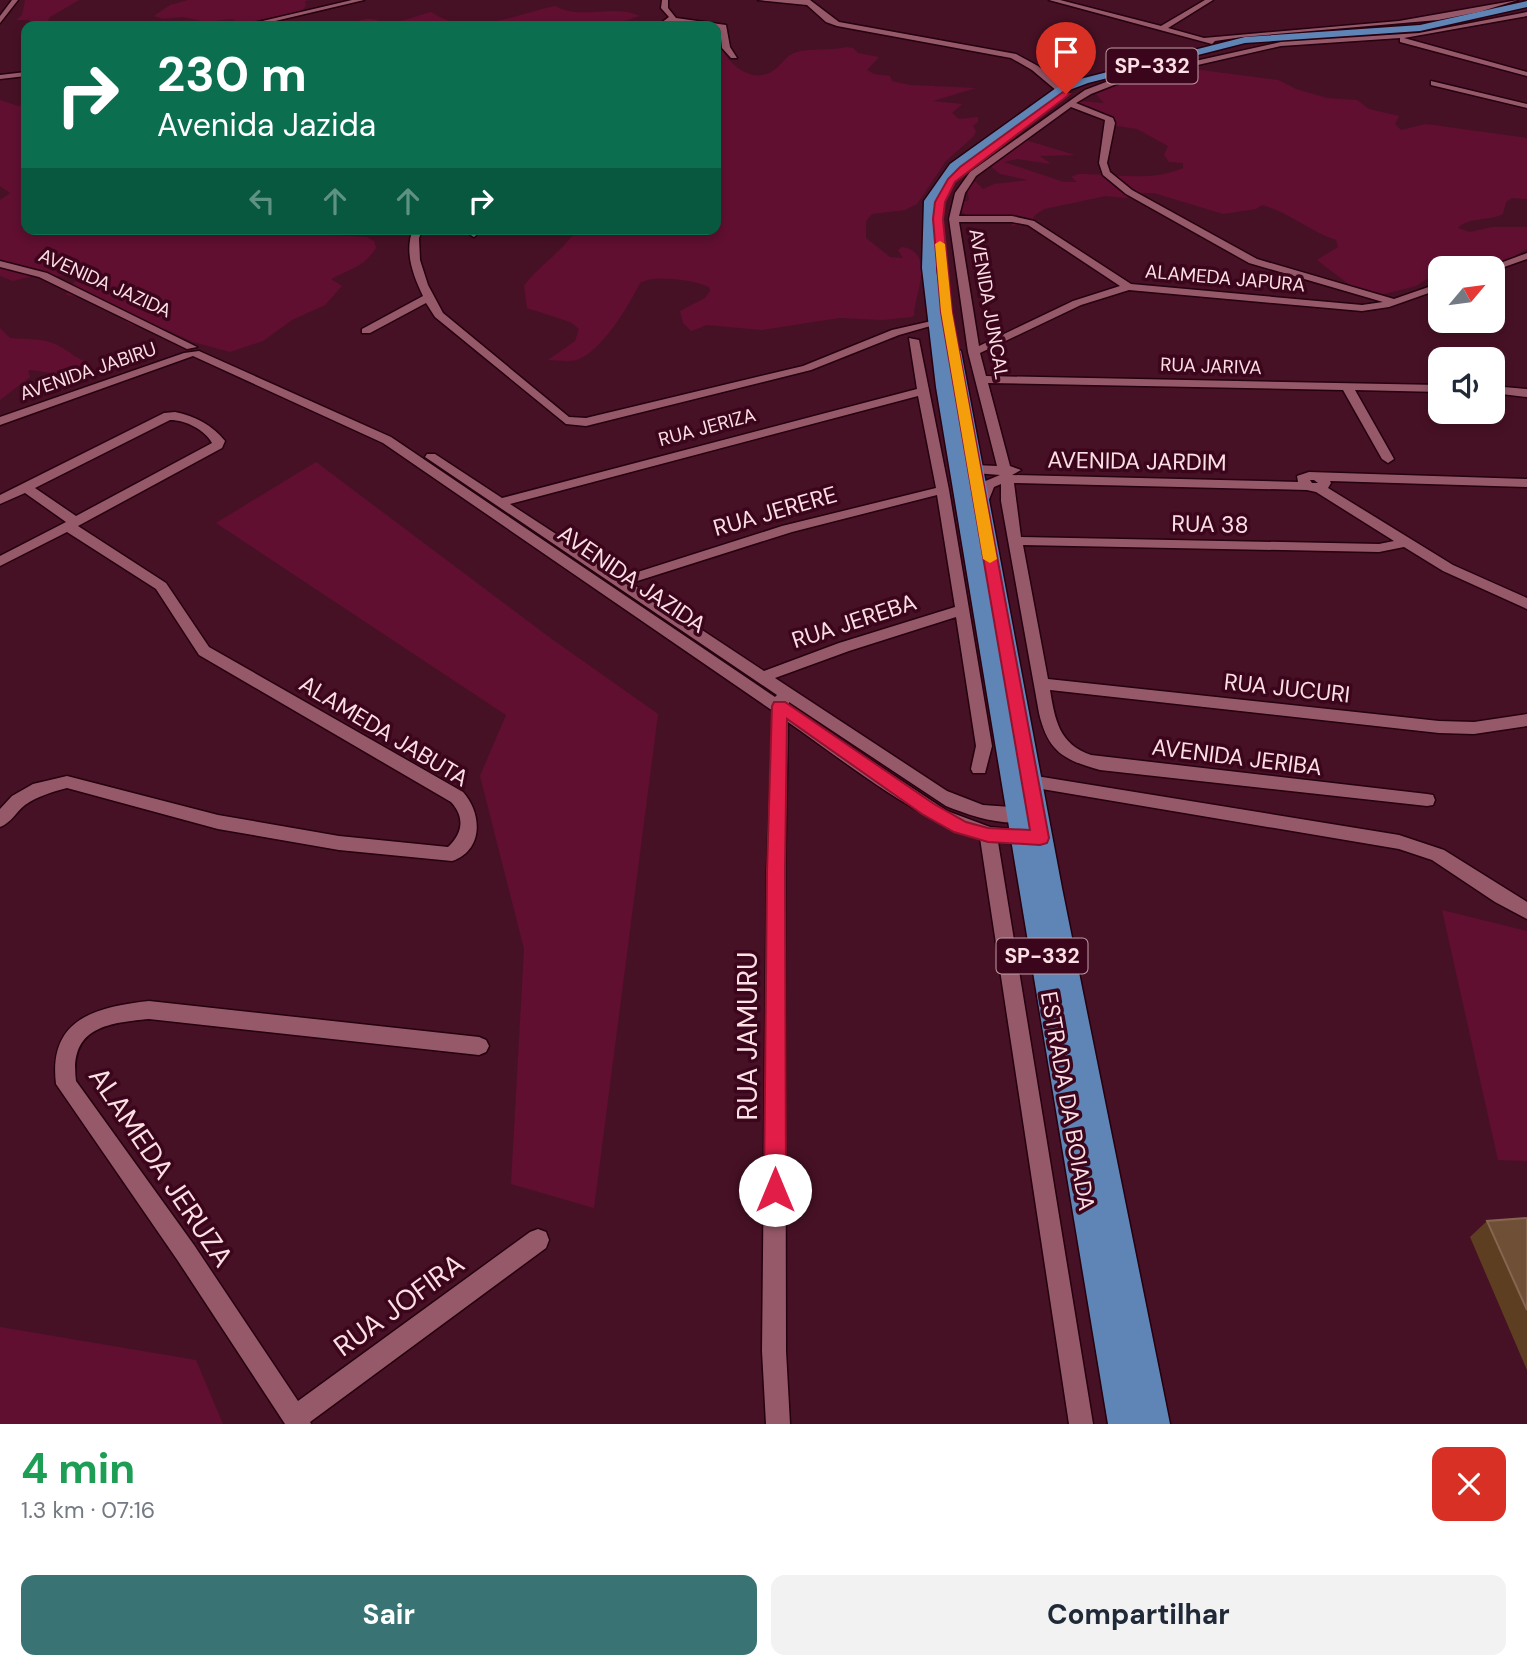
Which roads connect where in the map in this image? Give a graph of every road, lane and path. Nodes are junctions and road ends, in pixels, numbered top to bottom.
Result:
1 (15, 0) edge
2 (361, 0) edge
3 (665, 0) edge
4 (761, 0) edge
5 (1052, 0) edge
6 (1210, 0) edge
7 (1515, 0) edge
8 (808, 2) edge
9 (1527, 9) edge
10 (671, 20) joint
11 (0, 21) edge
12 (267, 21) edge
13 (678, 21) edge
14 (721, 27) edge
15 (1162, 29) junction
16 (1394, 38) junction
17 (1203, 40) junction
18 (1221, 45) junction
19 (734, 56) dead end
20 (1527, 74) edge
21 (21, 75) edge
22 (0, 77) edge
23 (1434, 83) dead end
24 (1065, 96) junction
25 (1527, 106) edge
26 (954, 219) junction
27 (415, 235) edge
28 (1527, 256) edge
29 (942, 259) dead end
30 (1514, 260) junction
31 (1527, 262) edge
32 (1505, 263) edge
33 (0, 264) edge
34 (944, 286) dead end
35 (1128, 287) junction
36 (1428, 290) edge
37 (428, 298) junction
38 (1396, 302) junction
39 (936, 323) junction
40 (366, 331) dead end
41 (913, 340) dead end
42 (190, 351) junction
43 (974, 352) junction
44 (981, 379) junction
45 (1349, 388) junction
46 (1428, 388) edge
47 (922, 390) junction
48 (1505, 391) edge
49 (1527, 393) edge
50 (0, 414) edge
51 (0, 421) edge
52 (1388, 459) dead end
53 (1006, 475) junction
54 (960, 482) junction
55 (1315, 483) junction
56 (1527, 483) edge
57 (25, 487) junction
58 (1527, 491) edge
59 (0, 500) edge
60 (981, 504) junction
61 (497, 505) junction
62 (71, 524) junction
63 (1016, 541) junction
64 (1404, 543) junction
65 (0, 562) edge
66 (615, 585) junction
67 (1527, 604) edge
68 (962, 610) junction
69 (762, 677) junction
70 (1041, 684) junction
71 (781, 698) junction
72 (1527, 720) edge
73 (1052, 733) joint
74 (979, 769) dead end
75 (1030, 780) junction
76 (1427, 800) dead end
77 (0, 820) edge
78 (1029, 827) junction
79 (988, 835) junction
80 (1527, 911) edge
81 (479, 1045) dead end
82 (538, 1240) dead end
83 (297, 1421) edge
84 (778, 1424) edge
85 (1080, 1424) edge
86 (1124, 1424) edge
87 (1154, 1424) edge

1 - 11 street
2 - 12 street
3 - 10 street
4 - 8 street
5 - 15 street
6 - 15 street
7 - 17 street
8 - 24 street
9 - 16 street, AVENIDA JUNCAL
9 - 18 main road, SP-332
9 - 24 main road, SP-332
10 - 13 street
14 - 19 street
15 - 17 street
16 - 20 street
16 - 24 street, AVENIDA JUNCAL
17 - 18 street
18 - 24 main road, SP-332
21 - 22 street
23 - 25 street
24 - 26 street, AVENIDA JUNCAL
24 - 29 main road, SP-332
24 - 38 street
24 - 39 main road, SP-332
26 - 35 street
26 - 43 street, AVENIDA JUNCAL
27 - 37 street
28 - 30 street
30 - 31 street
30 - 32 street
33 - 42 street, AVENIDA JAZIDA
34 - 54 main road, SP-332
35 - 38 street, ALAMEDA JAPURA
35 - 43 street, ALAMEDA JAPURA
36 - 38 street, ALAMEDA JAPURA
37 - 39 street
37 - 40 street
39 - 54 main road, SP-332
41 - 47 street
42 - 50 street, AVENIDA JABIRU
42 - 51 street, AVENIDA JABIRU
42 - 61 street, AVENIDA JAZIDA
43 - 44 street, AVENIDA JUNCAL
44 - 45 street, RUA JARIVA
44 - 53 street, AVENIDA JUNCAL
45 - 46 street, RUA JARIVA
45 - 52 street
47 - 54 street
47 - 61 street, RUA JERIZA
48 - 49 street
53 - 54 street, AVENIDA JARDIM
53 - 55 street, AVENIDA JARDIM
53 - 60 street
53 - 63 street, AVENIDA JUNCAL
54 - 60 main road, SP-332
54 - 66 street, RUA JERERE
54 - 68 street
54 - 78 main road, ESTRADA DA BOIADA / SP-332
55 - 56 street, AVENIDA JARDIM
55 - 58 street, AVENIDA JARDIM
55 - 64 street
57 - 59 street
57 - 62 street
57 - 62 street
60 - 75 main road, ESTRADA DA BOIADA / SP-332
61 - 66 street, AVENIDA JAZIDA
62 - 65 street
62 - 77 street, ALAMEDA JABUTA
63 - 64 street, RUA 38
63 - 70 street, AVENIDA JUNCAL
64 - 67 street
66 - 69 street, AVENIDA JAZIDA
66 - 71 street, AVENIDA JAZIDA
68 - 69 street, RUA JEREBA
68 - 74 street
69 - 71 street, AVENIDA JAZIDA
70 - 72 street, RUA JUCURI
70 - 73 street, AVENIDA JUNCAL
71 - 78 street, AVENIDA JAZIDA
71 - 79 street, AVENIDA JAZIDA
71 - 84 street, RUA JAMURU
73 - 76 street, AVENIDA JERIBA
75 - 78 main road, ESTRADA DA BOIADA / SP-332
75 - 80 street
78 - 79 street, AVENIDA JAZIDA
78 - 86 main road, ESTRADA DA BOIADA / SP-332
78 - 87 main road, ESTRADA DA BOIADA / SP-332
79 - 85 street
81 - 83 street, ALAMEDA JERUZA
82 - 83 street, RUA JOFIRA

